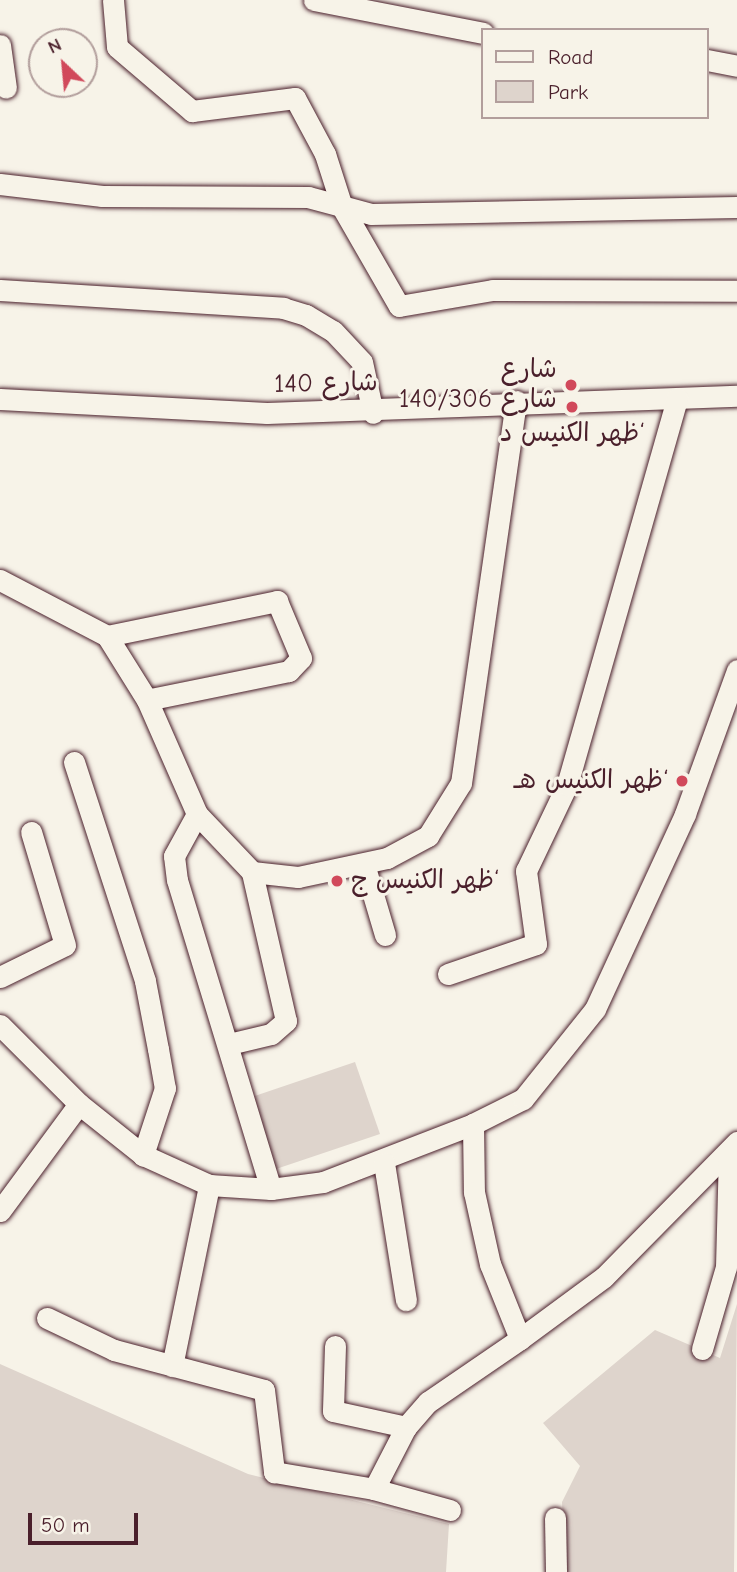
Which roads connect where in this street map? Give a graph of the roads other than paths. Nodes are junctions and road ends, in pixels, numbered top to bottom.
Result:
1 (113, 0) edge
2 (314, 0) edge
3 (482, 33) edge
4 (0, 46) edge
5 (709, 60) edge
6 (737, 66) edge
7 (6, 88) dead end
8 (0, 184) edge
9 (342, 207) junction
10 (737, 207) edge
11 (0, 290) edge
12 (737, 291) edge
13 (737, 396) edge
14 (677, 398) junction
15 (0, 399) edge
16 (516, 401) junction
17 (373, 413) junction
18 (0, 580) edge
19 (107, 636) junction
20 (737, 670) edge
21 (147, 700) junction
22 (74, 762) dead end
23 (197, 814) junction
24 (31, 832) dead end
25 (364, 864) junction
26 (252, 872) junction
27 (385, 935) dead end
28 (448, 974) dead end
29 (0, 977) edge
30 (0, 1025) edge
31 (229, 1044) junction
32 (79, 1104) junction
33 (473, 1124) junction
34 (733, 1149) edge
35 (143, 1155) junction
36 (384, 1163) junction
37 (209, 1185) junction
38 (271, 1189) junction
39 (0, 1211) edge
40 (406, 1300) dead end
41 (47, 1318) dead end
42 (520, 1339) junction
43 (335, 1346) dead end
44 (702, 1349) dead end
45 (172, 1366) junction
46 (406, 1427) junction
47 (374, 1489) junction
48 (450, 1510) dead end
49 (555, 1518) dead end
50 (556, 1572) edge

1 - 9 street
2 - 3 street
4 - 7 street
5 - 6 street
8 - 9 street
9 - 10 street
9 - 12 street
11 - 17 street
13 - 14 street, شارع 140
14 - 16 street, شارع 140
14 - 28 street
15 - 17 street, شارع 140
16 - 17 street, شارع 140
16 - 25 street
18 - 19 street
19 - 21 street
19 - 21 street
20 - 33 street
21 - 23 street
22 - 35 street
23 - 26 street
23 - 31 street
24 - 29 street
25 - 26 street
25 - 27 street
26 - 31 street
30 - 32 street
31 - 38 street
32 - 35 street
32 - 39 street
33 - 36 street
33 - 42 street
34 - 42 street
34 - 44 street
35 - 37 street
36 - 38 street
36 - 40 street
37 - 38 street
37 - 45 street
41 - 45 street
42 - 46 street
43 - 46 street
45 - 47 street
46 - 47 street
47 - 48 street
49 - 50 street

